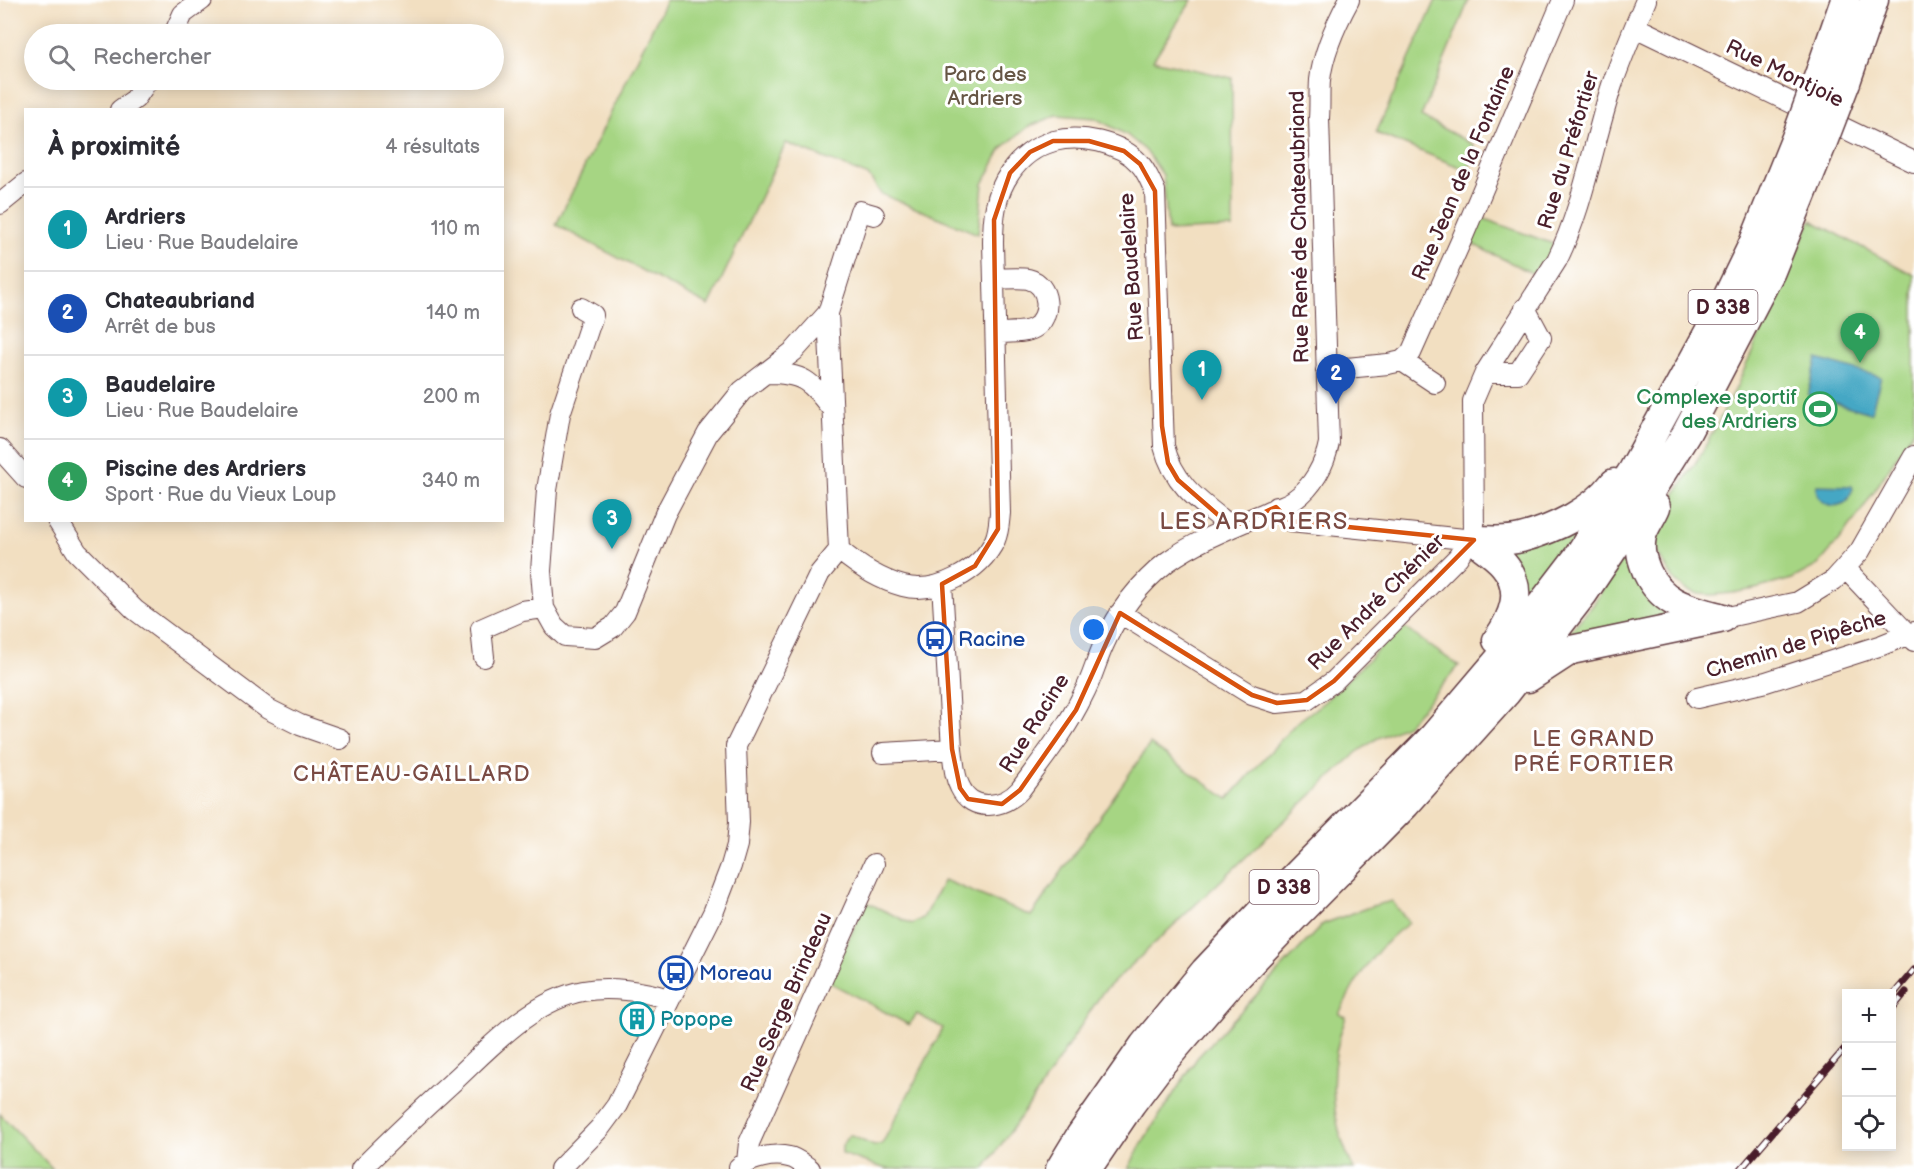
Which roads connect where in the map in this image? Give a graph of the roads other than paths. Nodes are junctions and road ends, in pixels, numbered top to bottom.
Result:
1 (202, 0) edge
2 (1348, 0) edge
3 (1563, 0) edge
4 (1646, 0) edge
5 (1845, 0) edge
6 (1874, 0) edge
7 (178, 24) edge
8 (1635, 27) junction
9 (1833, 77) junction
10 (141, 90) edge
11 (123, 108) edge
12 (1809, 141) junction
13 (1914, 162) edge
14 (24, 185) edge
15 (0, 204) edge
16 (873, 215) dead end
17 (994, 279) junction
18 (581, 308) dead end
19 (1525, 308) junction
20 (828, 313) junction
21 (996, 333) junction
22 (1402, 361) junction
23 (1326, 370) junction
24 (1485, 373) junction
25 (766, 374) junction
26 (1435, 383) dead end
27 (832, 409) junction
28 (1661, 419) junction
29 (1686, 434) junction
30 (0, 449) edge
31 (1914, 456) edge
32 (24, 476) edge
33 (1276, 507) junction
34 (58, 522) edge
35 (1232, 527) junction
36 (1474, 540) junction
37 (839, 550) junction
38 (1846, 569) junction
39 (942, 584) junction
40 (544, 608) junction
41 (1120, 613) junction
42 (1723, 618) junction
43 (1912, 636) edge
44 (484, 657) dead end
45 (1506, 693) junction
46 (1697, 698) dead end
47 (1433, 737) junction
48 (340, 739) dead end
49 (952, 749) junction
50 (883, 753) dead end
51 (874, 864) dead end
52 (669, 999) junction
53 (742, 1165) edge
54 (361, 1169) edge
55 (560, 1169) edge
56 (810, 1169) edge
57 (1060, 1169) edge
58 (1087, 1169) edge

1 - 7 street
2 - 23 street, Rue René de Chateaubriand
3 - 22 street, Rue Jean de la Fontaine
4 - 8 street, Rue du Préfortier
5 - 9 highway, D 338
6 - 9 highway, D 338
8 - 13 street, Rue Montjoie
8 - 19 street, Rue du Préfortier
9 - 12 highway, D 338, bridge
10 - 11 street
12 - 28 highway, D 338
12 - 29 highway, D 338
14 - 15 street
16 - 20 street
17 - 21 street, Rue Baudelaire
17 - 21 street
17 - 35 street, Rue Baudelaire
18 - 40 street
19 - 24 street, Rue du Préfortier
19 - 24 street
20 - 25 street
20 - 27 street
21 - 39 street, Rue Baudelaire
22 - 23 street
22 - 26 street
23 - 33 street, Rue René de Chateaubriand
24 - 36 street, Rue du Préfortier
25 - 27 street
25 - 40 street
27 - 37 street
28 - 36 highway
28 - 47 highway, D 338
29 - 42 highway, D 338
29 - 45 highway, D 338
30 - 32 street
31 - 38 street
33 - 35 street, Rue Racine
33 - 36 street
34 - 48 street
35 - 41 street, Rue Racine
36 - 41 street, Rue André Chénier
36 - 47 highway
37 - 39 street, Rue Baudelaire
37 - 52 street
38 - 42 street
38 - 43 street
39 - 49 street, Rue Racine
40 - 44 street
41 - 49 street, Rue Racine
42 - 45 highway, D 338
43 - 46 street, Chemin de Pipêche
45 - 58 highway, D 338
47 - 57 highway, D 338
49 - 50 street
51 - 53 street, Rue Serge Brindeau
52 - 54 street
52 - 55 street
53 - 56 street

